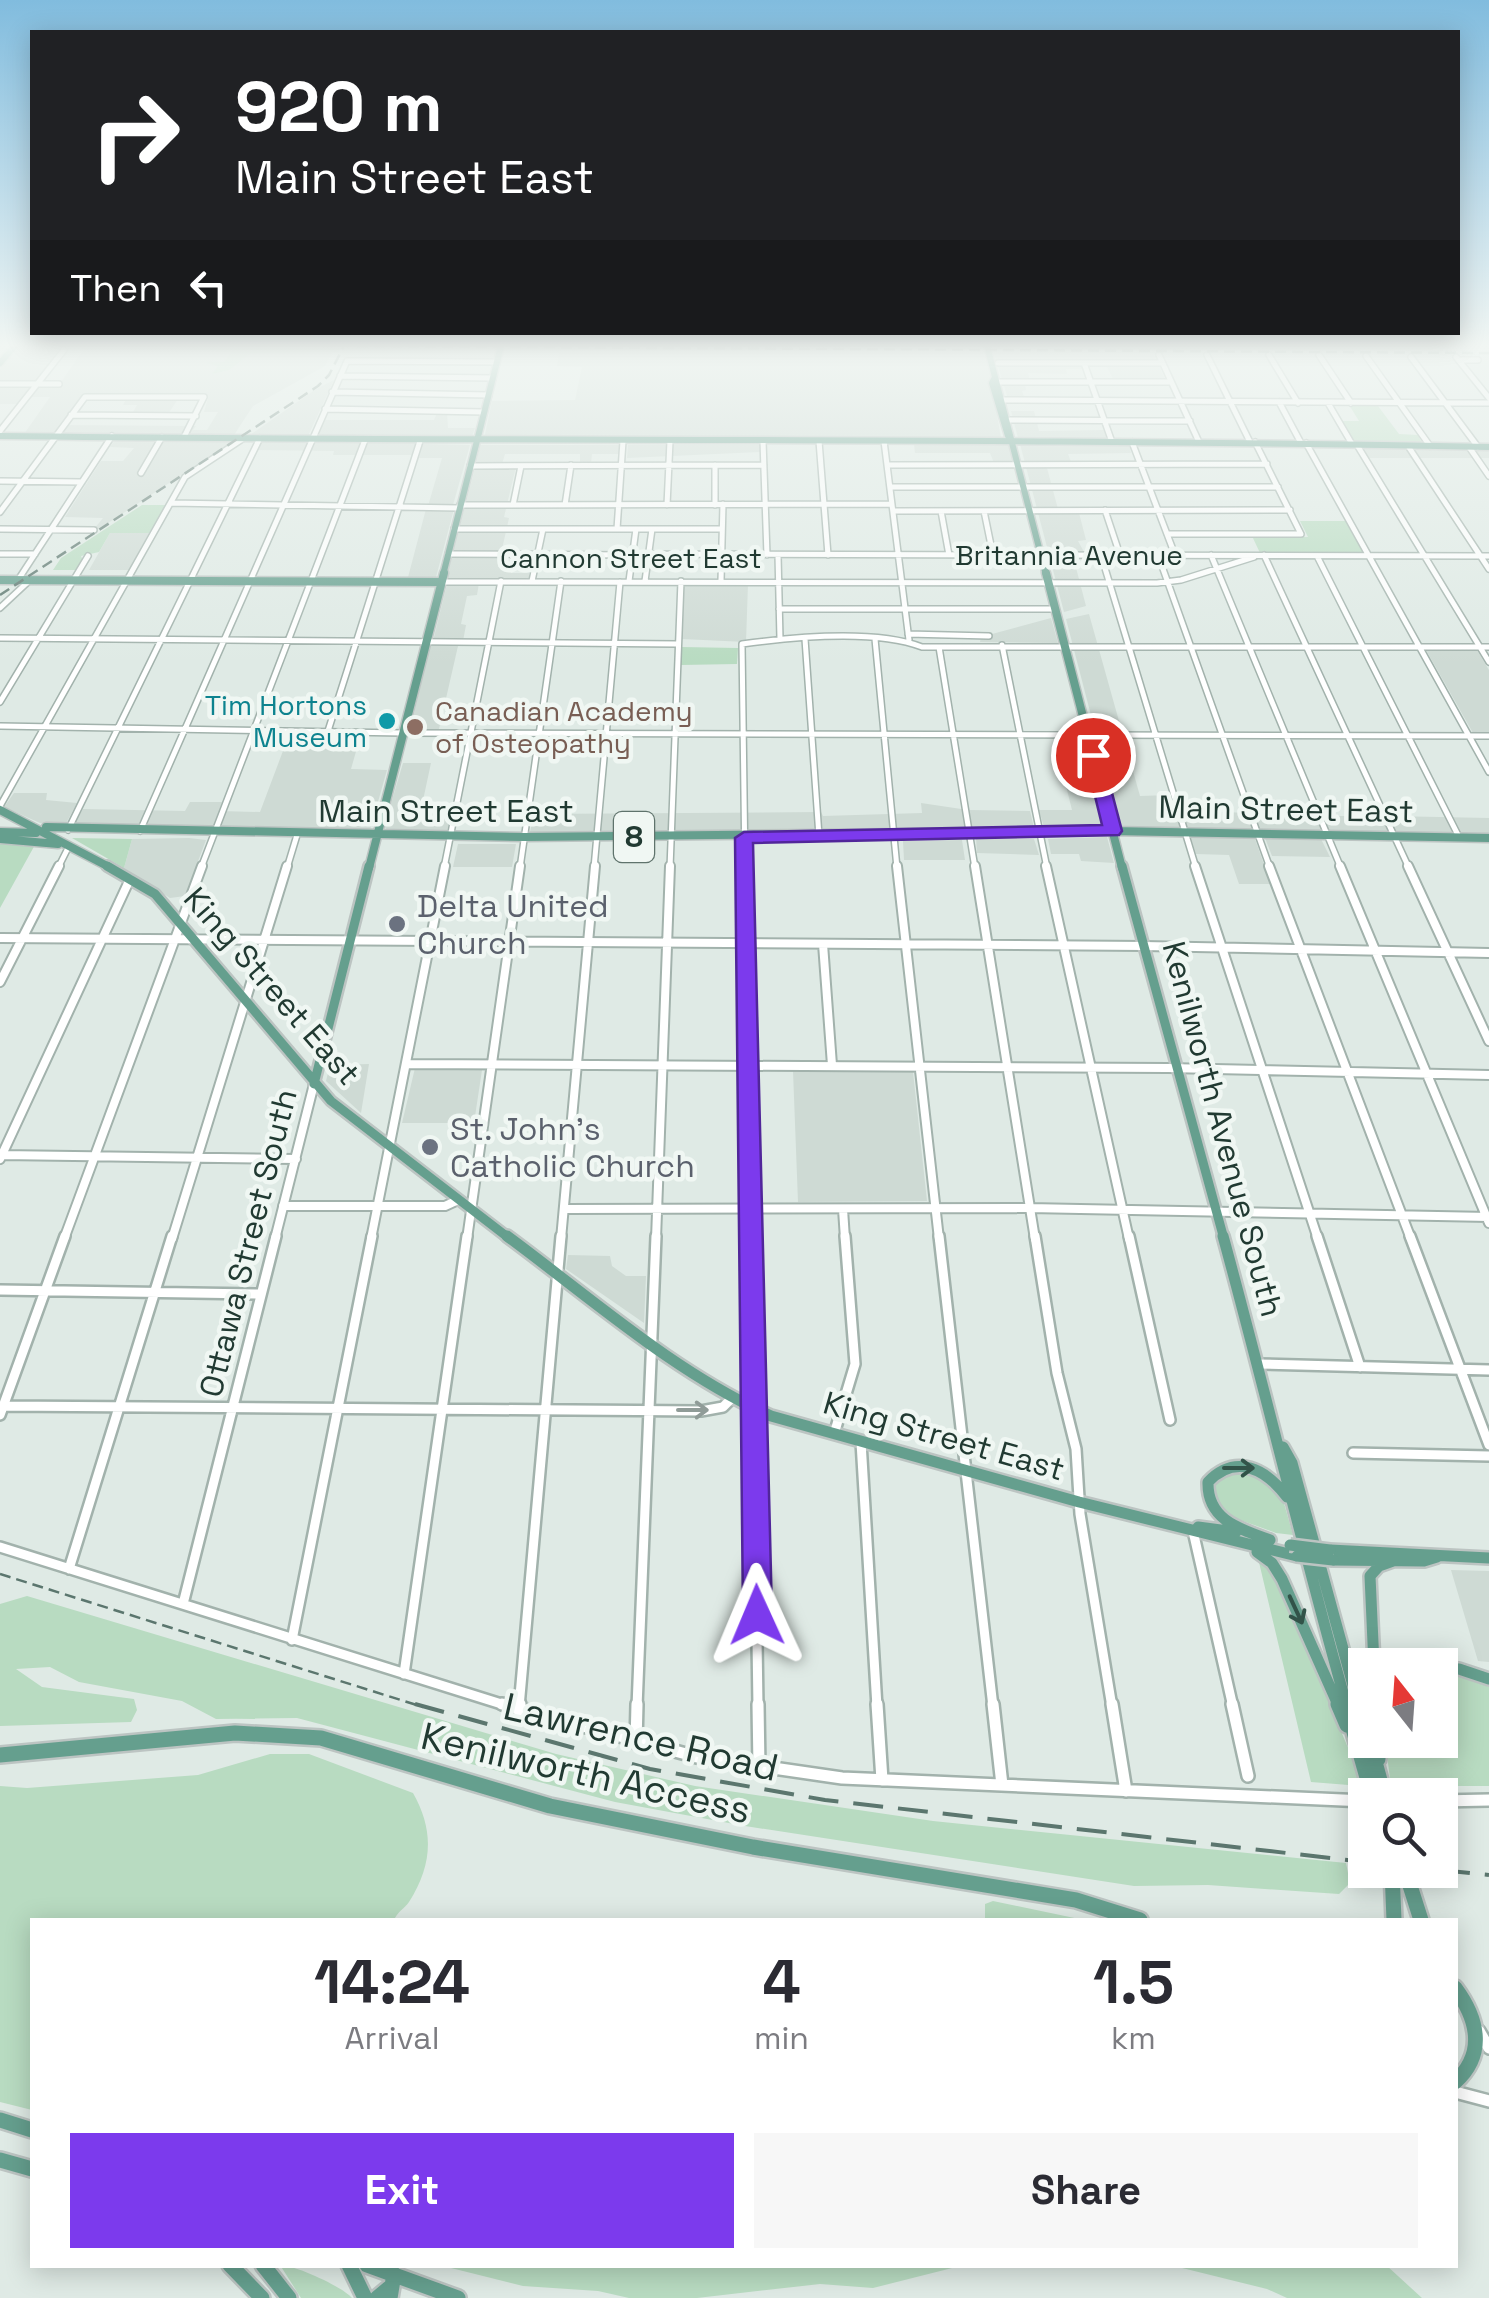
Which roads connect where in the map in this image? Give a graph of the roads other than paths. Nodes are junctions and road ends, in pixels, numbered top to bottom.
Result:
1 (46, 449) edge
2 (103, 449) edge
3 (155, 449) edge
4 (227, 449) edge
5 (254, 449) edge
6 (307, 449) edge
7 (361, 449) edge
8 (417, 449) edge
9 (474, 449) edge
10 (623, 449) edge
11 (670, 449) edge
12 (763, 449) edge
13 (821, 449) edge
14 (887, 449) edge
15 (1014, 449) edge
16 (1135, 449) edge
17 (1257, 449) edge
18 (1308, 449) edge
19 (1357, 449) edge
20 (1410, 449) edge
21 (1471, 449) edge
22 (1140, 464) junction
23 (1267, 464) junction
24 (622, 465) junction
25 (670, 465) junction
26 (715, 465) junction
27 (764, 465) junction
28 (888, 465) junction
29 (1019, 465) junction
30 (470, 466) junction
31 (521, 466) junction
32 (571, 466) junction
33 (140, 473) dead end
34 (1489, 476) edge
35 (0, 482) edge
36 (22, 482) junction
37 (82, 482) junction
38 (1025, 487) junction
39 (1148, 487) junction
40 (1278, 487) junction
41 (890, 488) junction
42 (171, 503) junction
43 (227, 504) junction
44 (282, 504) junction
45 (667, 504) junction
46 (715, 504) junction
47 (723, 504) junction
48 (765, 504) junction
49 (824, 504) junction
50 (513, 505) junction
51 (565, 505) junction
52 (618, 505) junction
53 (339, 506) junction
54 (460, 506) junction
55 (398, 507) junction
56 (893, 508) junction
57 (984, 510) junction
58 (1104, 510) junction
59 (1157, 510) junction
60 (1290, 510) junction
61 (941, 511) junction
62 (1031, 511) junction
63 (0, 512) edge
64 (0, 529) edge
65 (454, 529) junction
66 (543, 529) junction
67 (617, 529) junction
68 (636, 529) junction
69 (652, 529) junction
70 (51, 530) junction
71 (94, 530) dead end
72 (722, 530) junction
73 (1167, 534) junction
74 (0, 554) edge
75 (35, 554) junction
76 (448, 554) junction
77 (537, 554) junction
78 (632, 554) junction
79 (648, 554) junction
80 (722, 554) junction
81 (767, 554) junction
82 (778, 555) junction
83 (828, 555) junction
84 (898, 555) junction
85 (948, 555) junction
86 (993, 555) junction
87 (1042, 555) junction
88 (1100, 555) junction
89 (1120, 555) junction
90 (1175, 555) junction
91 (1211, 555) junction
92 (88, 556) dead end
93 (1158, 556) junction
94 (1261, 556) junction
95 (1317, 556) junction
96 (1368, 556) junction
97 (1424, 556) junction
98 (1480, 556) junction
99 (1489, 556) edge
100 (1489, 568) edge
101 (1217, 569) junction
102 (0, 580) edge
103 (18, 580) junction
104 (30, 580) junction
105 (77, 580) junction
106 (129, 580) junction
107 (188, 581) junction
108 (501, 581) junction
109 (532, 581) junction
110 (561, 581) junction
111 (681, 581) junction
112 (721, 581) junction
113 (778, 581) junction
114 (248, 582) junction
115 (440, 582) junction
116 (620, 582) junction
117 (629, 582) junction
118 (645, 582) junction
119 (901, 582) junction
120 (1049, 582) junction
121 (1166, 582) junction
122 (308, 583) junction
123 (372, 583) junction
124 (1108, 583) junction
125 (0, 608) edge
126 (778, 609) junction
127 (906, 609) junction
128 (1056, 610) junction
129 (989, 636) dead end
130 (908, 637) junction
131 (0, 638) edge
132 (38, 638) junction
133 (96, 639) junction
134 (780, 639) junction
135 (805, 639) junction
136 (876, 639) junction
137 (159, 640) junction
138 (222, 641) junction
139 (286, 642) junction
140 (354, 643) junction
141 (426, 643) junction
142 (488, 644) junction
143 (552, 644) junction
144 (615, 644) junction
145 (678, 644) junction
146 (1002, 645) junction
147 (1066, 646) junction
148 (1128, 646) junction
149 (1188, 646) junction
150 (1248, 646) junction
151 (1305, 646) junction
152 (939, 647) junction
153 (1363, 647) junction
154 (1419, 647) junction
155 (1480, 647) junction
156 (1489, 647) edge
157 (1489, 662) edge
158 (0, 702) edge
159 (0, 726) edge
160 (46, 727) junction
161 (116, 728) junction
162 (184, 729) junction
163 (252, 730) junction
164 (328, 731) junction
165 (403, 732) junction
166 (471, 733) junction
167 (539, 733) junction
168 (606, 733) junction
169 (674, 733) junction
170 (743, 734) junction
171 (811, 734) junction
172 (884, 734) junction
173 (952, 734) junction
174 (1020, 734) junction
175 (1088, 734) junction
176 (1155, 735) junction
177 (1220, 735) junction
178 (1285, 735) junction
179 (1347, 736) junction
180 (1408, 736) junction
181 (1469, 736) junction
182 (1489, 736) edge
183 (1489, 772) edge
184 (3, 811) edge
185 (19, 822) junction
186 (68, 830) junction
187 (140, 831) junction
188 (1112, 831) junction
189 (1039, 832) junction
190 (1184, 832) junction
191 (966, 833) junction
192 (1257, 833) junction
193 (0, 834) edge
194 (48, 834) junction
195 (214, 834) junction
196 (297, 835) junction
197 (893, 835) junction
198 (1326, 835) junction
199 (377, 836) junction
200 (451, 836) junction
201 (819, 836) junction
202 (1392, 836) junction
203 (524, 837) junction
204 (598, 837) junction
205 (671, 837) junction
206 (1459, 837) junction
207 (744, 838) junction
208 (1489, 838) edge
209 (69, 846) junction
210 (130, 880) junction
211 (180, 922) junction
212 (0, 938) edge
213 (22, 939) junction
214 (99, 940) junction
215 (174, 940) junction
216 (196, 941) junction
217 (263, 942) junction
218 (349, 943) junction
219 (430, 944) junction
220 (509, 944) junction
221 (588, 944) junction
222 (666, 944) junction
223 (746, 944) junction
224 (823, 944) junction
225 (907, 946) junction
226 (985, 946) junction
227 (1064, 946) junction
228 (1144, 946) junction
229 (1222, 948) junction
230 (1302, 950) junction
231 (1374, 951) junction
232 (1447, 952) junction
233 (1489, 953) edge
234 (0, 982) edge
235 (246, 1002) junction
236 (1489, 1041) edge
237 (407, 1064) junction
238 (491, 1065) junction
239 (577, 1066) junction
240 (663, 1066) junction
241 (747, 1066) junction
242 (832, 1066) junction
243 (920, 1067) junction
244 (1005, 1068) junction
245 (1092, 1068) junction
246 (1178, 1068) junction
247 (1263, 1071) junction
248 (1348, 1072) junction
249 (1426, 1074) junction
250 (1489, 1075) edge
251 (314, 1084) junction
252 (389, 1149) junction
253 (96, 1155) junction
254 (1, 1156) edge
255 (197, 1157) junction
256 (296, 1159) junction
257 (458, 1200) junction
258 (283, 1206) junction
259 (377, 1206) junction
260 (657, 1207) junction
261 (470, 1208) junction
262 (750, 1208) junction
263 (936, 1208) junction
264 (1029, 1208) junction
265 (564, 1209) junction
266 (843, 1209) junction
267 (1122, 1210) junction
268 (1216, 1211) junction
269 (1308, 1212) junction
270 (1402, 1214) junction
271 (1488, 1218) edge
272 (557, 1273) junction
273 (0, 1290) edge
274 (46, 1291) junction
275 (156, 1293) junction
276 (261, 1294) junction
277 (650, 1342) junction
278 (1258, 1364) junction
279 (1360, 1366) junction
280 (1461, 1369) junction
281 (1489, 1370) edge
282 (733, 1397) junction
283 (120, 1408) junction
284 (232, 1408) junction
285 (1, 1409) edge
286 (338, 1409) junction
287 (440, 1409) junction
288 (546, 1409) junction
289 (649, 1410) junction
290 (754, 1410) junction
291 (1170, 1420) dead end
292 (834, 1434) junction
293 (862, 1442) junction
294 (1280, 1442) junction
295 (1489, 1445) edge
296 (1353, 1453) dead end
297 (1489, 1456) edge
298 (967, 1472) junction
299 (1079, 1502) junction
300 (1291, 1504) junction
301 (1192, 1527) junction
302 (1270, 1540) junction
303 (1233, 1542) junction
304 (0, 1547) edge
305 (1294, 1550) junction
306 (1332, 1555) junction
307 (1438, 1556) junction
308 (1489, 1558) edge
309 (1393, 1561) junction
310 (69, 1569) junction
311 (183, 1604) junction
312 (292, 1640) junction
313 (1373, 1648) edge
314 (1348, 1666) edge
315 (1458, 1670) edge
316 (404, 1674) junction
317 (1489, 1680) edge
318 (519, 1710) junction
319 (636, 1743) junction
320 (4, 1757) edge
321 (1364, 1766) junction
322 (760, 1768) junction
323 (1248, 1776) dead end
324 (1367, 1778) edge
325 (882, 1780) junction
326 (1002, 1785) junction
327 (1126, 1791) junction
328 (1348, 1800) edge
329 (1489, 1800) edge
330 (1458, 1801) edge
331 (1393, 1888) edge
332 (1411, 1888) edge
333 (1134, 1918) edge
334 (1394, 1918) edge
335 (1420, 1918) edge
336 (1458, 1991) edge
337 (1471, 2015) junction
338 (1489, 2048) edge
339 (1458, 2079) edge
340 (1458, 2093) edge
341 (1489, 2101) edge
342 (0, 2120) edge
343 (30, 2129) edge
344 (0, 2160) edge
345 (30, 2168) edge
346 (233, 2268) edge
347 (267, 2268) edge
348 (350, 2268) edge
349 (370, 2268) edge
350 (388, 2290) edge
351 (453, 2296) edge
352 (262, 2298) edge
353 (289, 2298) edge
354 (364, 2298) edge

1 - 36 street
2 - 37 street
3 - 33 street
4 - 42 street
5 - 43 street
6 - 44 street
7 - 53 street
8 - 55 street
9 - 30 main road, Ottawa Street South
10 - 24 street
11 - 25 street
12 - 27 street
13 - 49 street
14 - 28 street
15 - 29 main road, Kenilworth Avenue South
16 - 22 street
17 - 23 street
18 - 96 street
19 - 97 street
20 - 98 street
21 - 34 street
22 - 23 street
22 - 29 street
22 - 39 street
23 - 40 street
24 - 25 street
24 - 32 street
24 - 52 street
25 - 26 street
25 - 45 street
26 - 27 street
26 - 46 street
27 - 48 street
28 - 29 street
28 - 41 street
29 - 38 main road, Kenilworth Avenue South
30 - 31 street
30 - 54 main road, Ottawa Street South
31 - 32 street
31 - 50 street
32 - 51 street
35 - 36 street
36 - 37 street
36 - 63 street
37 - 70 street
38 - 39 street
38 - 41 street
38 - 62 main road, Kenilworth Avenue South
39 - 40 street
39 - 59 street
40 - 60 street
41 - 56 street
42 - 43 street
42 - 106 street
43 - 44 street
43 - 107 street
44 - 53 street
44 - 114 street
45 - 46 street
45 - 52 street
46 - 47 street
47 - 48 street
47 - 72 street
48 - 49 street
48 - 81 street
49 - 56 street
49 - 83 street
50 - 51 street
50 - 54 street
51 - 52 street
52 - 67 street
53 - 55 street
53 - 122 street
54 - 55 street
54 - 65 main road, Ottawa Street South
55 - 123 street
56 - 61 street
56 - 84 street
57 - 61 street
57 - 62 street
57 - 86 street
58 - 59 street
58 - 62 street
58 - 89 street
59 - 60 street
59 - 73 street
60 - 73 street
61 - 85 street
62 - 87 main road, Kenilworth Avenue South
64 - 70 street
65 - 66 street
65 - 76 main road, Ottawa Street South
66 - 67 street
66 - 77 street
67 - 68 street
68 - 69 street
68 - 78 street
69 - 72 street
69 - 79 street
70 - 71 street
70 - 75 street
72 - 80 street
73 - 90 street
74 - 75 street
75 - 103 street
76 - 77 street
76 - 115 main road, Ottawa Street South
77 - 78 street
77 - 109 street
78 - 117 street
79 - 80 street, Britannia Avenue
79 - 118 street
80 - 81 street, Britannia Avenue
80 - 112 street
81 - 82 street, Britannia Avenue
82 - 83 street, Britannia Avenue
82 - 113 street
83 - 84 street, Britannia Avenue
84 - 85 street, Britannia Avenue
84 - 119 street
85 - 86 street, Britannia Avenue
86 - 87 street, Britannia Avenue
87 - 88 street, Britannia Avenue
87 - 120 main road, Kenilworth Avenue South
88 - 89 street, Britannia Avenue
88 - 124 street
89 - 93 street, Britannia Avenue
90 - 91 street, Britannia Avenue
90 - 93 street, Britannia Avenue
91 - 94 street, Britannia Avenue
91 - 101 street
92 - 105 street
93 - 121 street
94 - 95 street, Britannia Avenue
94 - 101 street, Cannon Street East
94 - 151 street
95 - 96 street, Britannia Avenue
95 - 153 street
96 - 97 street, Britannia Avenue
96 - 154 street
97 - 98 street, Britannia Avenue
97 - 155 street
98 - 99 street, Britannia Avenue
98 - 100 street
101 - 121 street, Cannon Street East
101 - 150 street
102 - 103 main road, Cannon Street East
103 - 104 main road, Cannon Street East
104 - 105 main road, Cannon Street East
104 - 125 street
105 - 106 main road, Cannon Street East
105 - 132 street
106 - 107 main road, Cannon Street East
106 - 133 street
107 - 114 main road, Cannon Street East
107 - 137 street
108 - 109 street, Cannon Street East
108 - 115 street, Cannon Street East
108 - 142 street
109 - 110 street, Cannon Street East
110 - 116 street, Cannon Street East
110 - 143 street
111 - 112 street, Cannon Street East
111 - 118 street, Cannon Street East
111 - 145 street
112 - 113 street, Cannon Street East
113 - 119 street, Cannon Street East
113 - 126 street
114 - 122 main road, Cannon Street East
114 - 138 street
115 - 123 main road, Cannon Street East
115 - 141 main road, Ottawa Street South
116 - 117 street, Cannon Street East
116 - 144 street
117 - 118 street, Cannon Street East
119 - 120 street, Cannon Street East
119 - 127 street
120 - 124 street, Cannon Street East
120 - 128 main road, Kenilworth Avenue South
121 - 124 street, Cannon Street East
121 - 149 street
122 - 123 main road, Cannon Street East
122 - 139 street
123 - 140 street
124 - 148 street
126 - 127 street
126 - 134 street
127 - 128 street
127 - 130 street
128 - 147 main road, Kenilworth Avenue South
129 - 130 street
130 - 136 street
130 - 152 street
131 - 132 street
132 - 133 street
132 - 158 street
133 - 137 street
133 - 160 street
134 - 135 street
134 - 170 street
135 - 136 street
135 - 171 street
136 - 172 street
137 - 138 street
137 - 161 street
138 - 139 street
138 - 162 street
139 - 140 street
139 - 163 street
140 - 141 street
140 - 164 street
141 - 142 street
141 - 165 main road, Ottawa Street South
142 - 143 street
142 - 166 street
143 - 144 street
143 - 167 street
144 - 145 street
144 - 168 street
145 - 169 street
146 - 147 street
146 - 152 street
146 - 174 street
147 - 148 street
147 - 175 main road, Kenilworth Avenue South
148 - 149 street
148 - 176 street
149 - 150 street
149 - 177 street
150 - 151 street
150 - 178 street
151 - 153 street
151 - 179 street
152 - 173 street
153 - 154 street
153 - 180 street
154 - 155 street
154 - 181 street
155 - 156 street
155 - 157 street
159 - 160 street
160 - 161 street
160 - 184 street
161 - 162 street
161 - 186 street
162 - 163 street
162 - 187 street
163 - 164 street
163 - 195 street
164 - 165 street
165 - 166 street
165 - 199 main road, Ottawa Street South
166 - 167 street
166 - 200 street
167 - 168 street
167 - 203 street
168 - 169 street
168 - 204 street
169 - 170 street
169 - 205 street
170 - 171 street
170 - 207 street
171 - 172 street
171 - 201 street
172 - 173 street
172 - 197 street
173 - 174 street
173 - 191 street
174 - 175 street
174 - 189 street
175 - 176 street
175 - 188 main road, Kenilworth Avenue South
176 - 177 street
176 - 190 street
177 - 178 street
177 - 192 street
178 - 179 street
178 - 198 street
179 - 180 street
179 - 202 street
180 - 181 street
180 - 206 street
181 - 182 street
181 - 183 street
184 - 185 main road, King Street East
184 - 186 main road, Main Street East / 8
185 - 193 main road
185 - 194 main road, King Street East
186 - 187 main road, Main Street East / 8
187 - 195 main road, Main Street East / 8
188 - 189 main road, Main Street East / 8
188 - 190 main road, Main Street East / 8
188 - 228 main road, Kenilworth Avenue South
189 - 191 main road, Main Street East / 8
189 - 227 street
190 - 192 main road, Main Street East / 8
190 - 229 street
191 - 197 main road, Main Street East / 8
191 - 226 street
192 - 198 main road, Main Street East / 8
192 - 230 street
193 - 194 main road, Main Street East / 8
193 - 209 main road
194 - 195 main road, Main Street East / 8
194 - 209 main road, King Street East
195 - 196 main road, Main Street East / 8
195 - 211 street
196 - 199 main road, Main Street East / 8
196 - 217 street
197 - 201 main road, Main Street East / 8
197 - 225 street
198 - 202 main road, Main Street East / 8
198 - 231 street
199 - 200 main road, Main Street East / 8
199 - 218 main road, Ottawa Street South
200 - 203 main road, Main Street East / 8
200 - 219 street
201 - 207 main road, Main Street East / 8
202 - 206 main road, Main Street East / 8
202 - 232 street
203 - 204 main road, Main Street East / 8
203 - 220 street
204 - 205 main road, Main Street East / 8
204 - 221 street
205 - 207 main road, Main Street East / 8
205 - 222 street
206 - 208 main road, Main Street East / 8
207 - 223 street
209 - 210 main road, King Street East
209 - 213 street
210 - 211 main road, King Street East
210 - 214 street
211 - 215 street
211 - 216 main road, King Street East
212 - 213 street
213 - 214 street
213 - 234 street
214 - 215 street
214 - 254 street
215 - 216 street
215 - 253 street
216 - 217 street
216 - 235 main road, King Street East
217 - 218 street
217 - 235 street
218 - 219 street
218 - 251 main road, Ottawa Street South
219 - 220 street
219 - 237 street
220 - 221 street
220 - 238 street
221 - 222 street
221 - 239 street
222 - 223 street
222 - 240 street
223 - 224 street
223 - 241 street
224 - 225 street
224 - 242 street
225 - 226 street
225 - 243 street
226 - 227 street
226 - 244 street
227 - 228 street
227 - 245 street
228 - 229 street
228 - 246 main road, Kenilworth Avenue South
229 - 230 street
229 - 247 street
230 - 231 street
230 - 248 street
231 - 232 street
231 - 249 street
232 - 233 street
232 - 236 street
235 - 251 main road, King Street East
235 - 255 street
237 - 238 street
237 - 252 street
238 - 239 street
238 - 261 street
239 - 240 street
239 - 265 street
240 - 241 street
240 - 260 street
241 - 242 street
241 - 262 street
242 - 243 street
243 - 244 street
243 - 263 street
244 - 245 street
244 - 264 street
245 - 246 street
245 - 267 street
246 - 247 street
246 - 268 main road, Kenilworth Avenue South
247 - 248 street
247 - 269 street
248 - 249 street
248 - 270 street
249 - 250 street
249 - 271 street
251 - 252 main road, King Street East
251 - 256 street, Ottawa Street South
252 - 257 main road, King Street East
252 - 259 street
253 - 254 street
253 - 255 street
253 - 274 street
255 - 256 street
255 - 275 street
256 - 258 street, Ottawa Street South
257 - 259 street
257 - 261 main road, King Street East
258 - 259 street
258 - 276 street, Ottawa Street South
259 - 286 street
260 - 262 street
260 - 265 street
260 - 277 street
261 - 272 main road, King Street East
261 - 287 street
262 - 266 street
262 - 290 street
263 - 264 street
263 - 266 street
263 - 298 street
264 - 267 street
264 - 299 street
265 - 272 street
266 - 292 street
267 - 268 street
267 - 291 street
268 - 269 street
268 - 278 main road, Kenilworth Avenue South
269 - 270 street
269 - 279 street
270 - 271 street
270 - 280 street
272 - 277 main road, King Street East
272 - 288 street
273 - 274 street
274 - 275 street
274 - 285 street
275 - 276 street
275 - 283 street
276 - 284 street, Ottawa Street South
277 - 282 main road, King Street East
277 - 289 street
278 - 279 street
278 - 294 main road, Kenilworth Avenue South
279 - 280 street
280 - 281 street
280 - 295 street
289 -> 282 street
282 - 290 main road, King Street East
283 - 284 street
283 - 285 street
283 - 310 street
284 - 286 street
284 - 311 street, Ottawa Street South
286 - 287 street
286 - 312 street
287 - 288 street
287 - 316 street
288 - 289 street
288 - 318 street
289 - 319 street
290 - 292 main road, King Street East
290 - 322 street
292 - 293 main road, King Street East
293 - 298 main road, King Street East
293 - 325 street
294 - 300 main road, Kenilworth Avenue South
294 - 314 main road, Kenilworth Avenue South
296 - 297 street
298 - 299 main road, King Street East
298 - 326 street
299 - 301 main road, King Street East
299 - 327 street
302 -> 300 main road
300 - 321 main road, Kenilworth Avenue South
301 - 302 main road, King Street East
301 - 303 main road, King Street East
301 - 323 street
302 - 305 main road, King Street East
303 - 305 main road, King Street East
303 -> 321 main road
304 - 310 street, Lawrence Road
305 - 306 main road, King Street East, bridge
306 - 307 main road, King Street East
306 - 309 main road, King Street East
307 - 308 main road, King Street East
307 - 309 main road, King Street East
309 - 313 main road
310 - 311 street, Lawrence Road
311 - 312 street, Lawrence Road
312 - 316 street, Lawrence Road
315 - 317 main road
316 - 318 street, Lawrence Road
318 - 319 street, Lawrence Road
319 - 322 street, Lawrence Road
320 - 333 main road, Kenilworth Access
321 - 324 main road, Kenilworth Avenue South
322 - 325 street, Lawrence Road
325 - 326 street, Lawrence Road
326 - 327 street, Lawrence Road
327 - 328 street, Lawrence Road
329 - 330 street
331 - 334 main road
332 - 335 main road
336 - 337 main road
337 - 338 street
337 - 339 main road
340 - 341 street
342 - 343 main road
344 - 345 main road
346 - 352 main road
347 - 353 main road
348 - 354 main road
349 - 350 main road
350 - 351 main road

